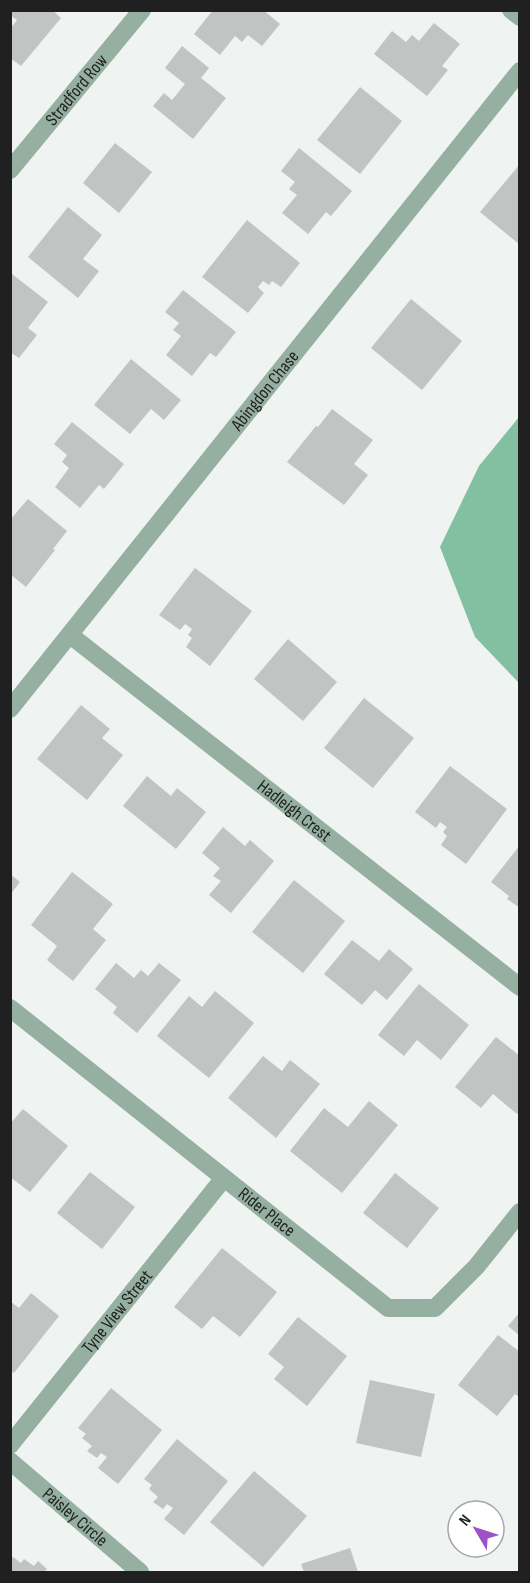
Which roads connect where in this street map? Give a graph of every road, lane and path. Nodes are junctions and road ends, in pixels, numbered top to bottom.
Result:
1 (142, 10) edge
2 (511, 10) edge
3 (519, 17) edge
4 (519, 71) edge
5 (10, 170) edge
6 (70, 635) junction
7 (10, 709) edge
8 (519, 987) edge
9 (10, 1008) edge
10 (224, 1178) junction
11 (519, 1212) edge
12 (10, 1445) edge
13 (10, 1461) edge
14 (140, 1572) edge

1 - 5 street, Stradford Row
2 - 3 street
4 - 6 street, Abingdon Chase
6 - 7 street, Abingdon Chase
6 - 8 street, Hadleigh Crest
9 - 10 street, Rider Place
10 - 11 street, Rider Place
10 - 12 street, Tyne View Street
13 - 14 street, Paisley Circle

